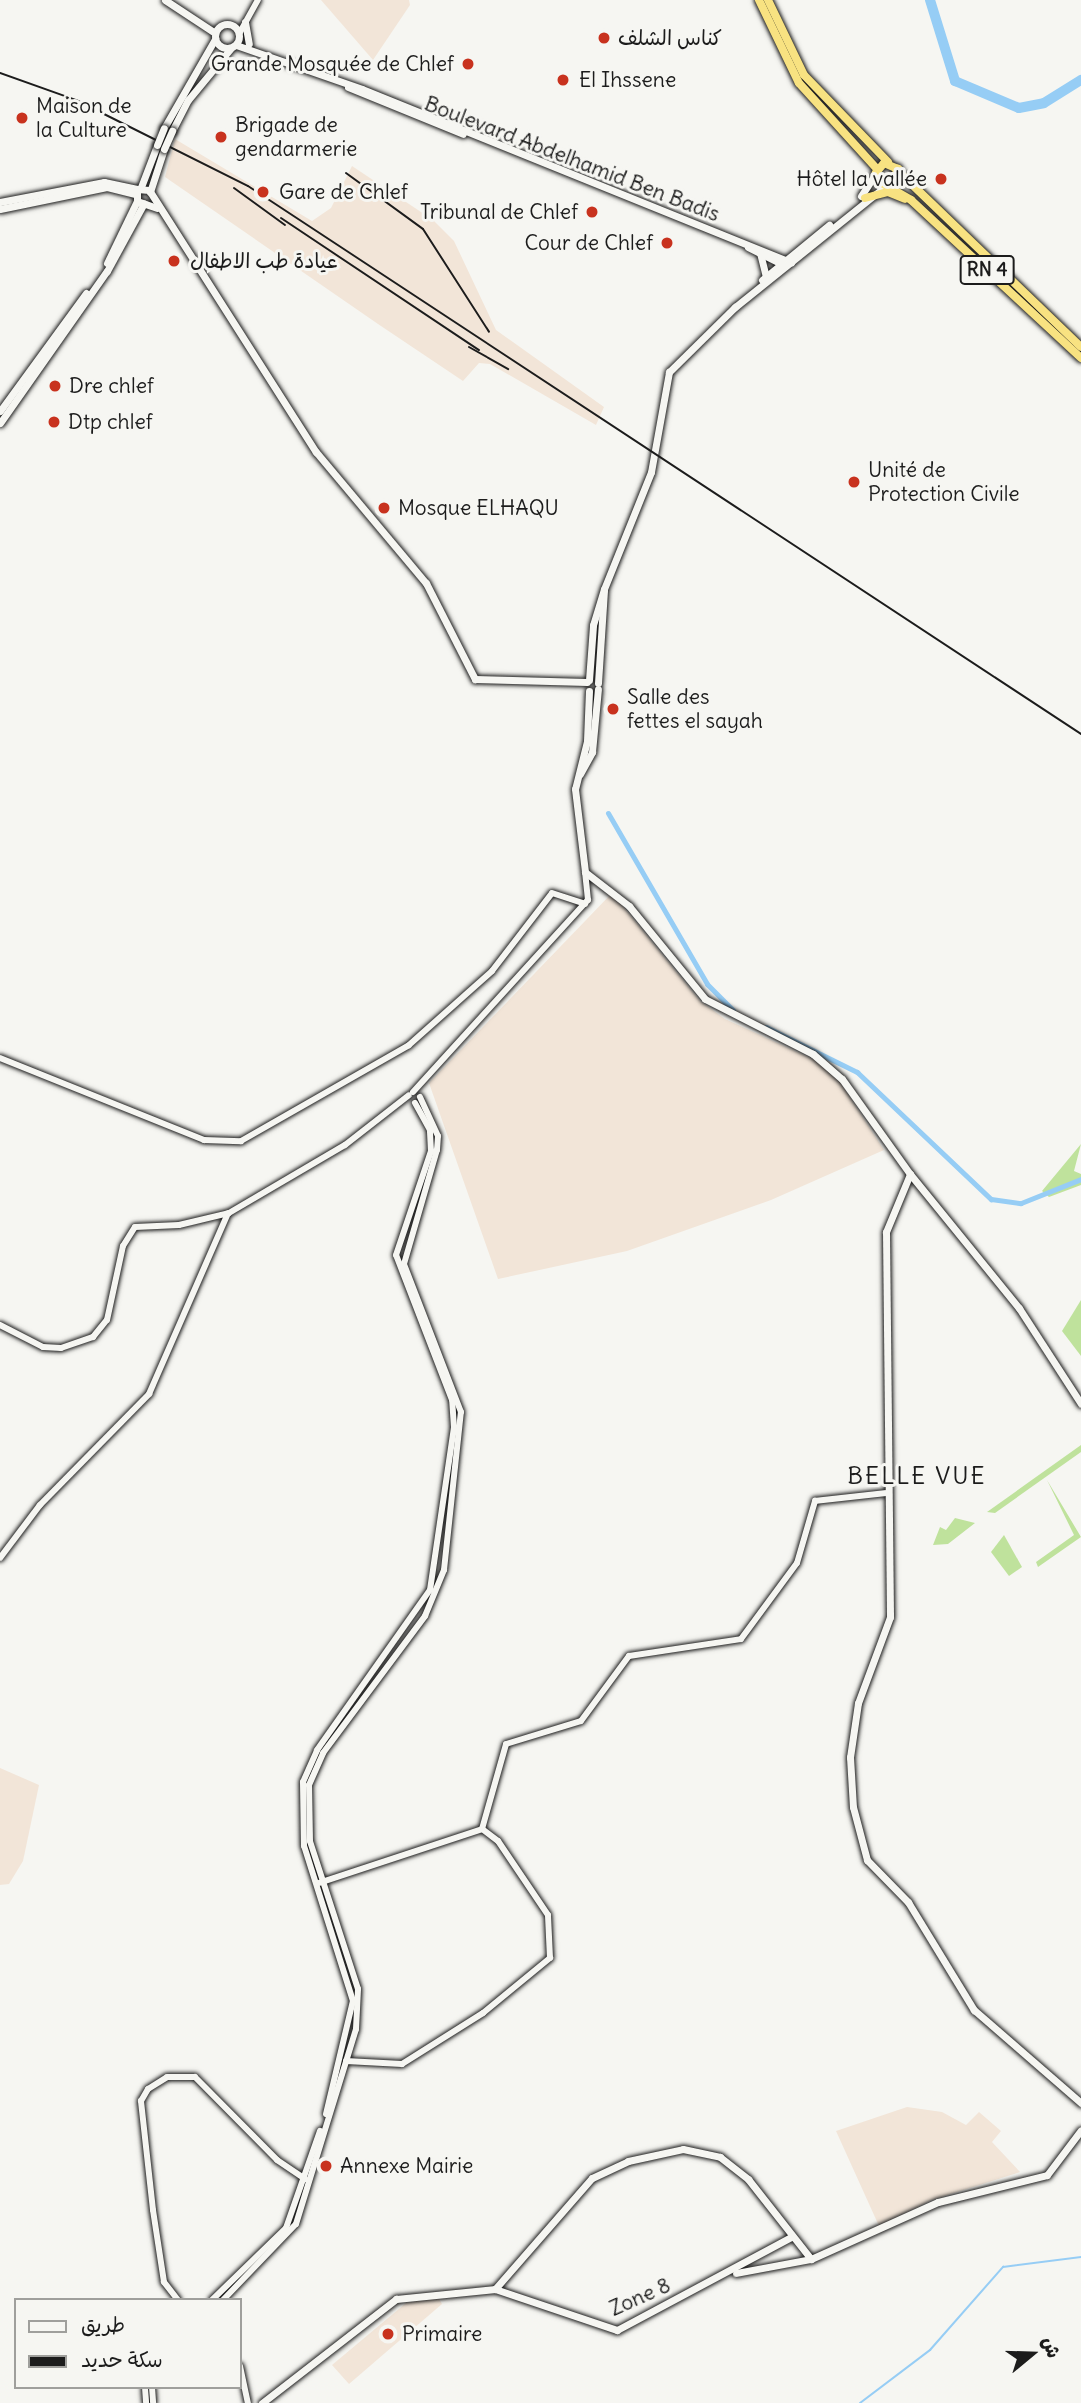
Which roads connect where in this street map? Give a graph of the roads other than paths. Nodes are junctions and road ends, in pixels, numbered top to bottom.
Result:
1 (165, 0) edge
2 (258, 0) edge
3 (759, 0) edge
4 (768, 0) edge
5 (245, 22) junction
6 (215, 36) junction
7 (236, 41) junction
8 (250, 46) junction
9 (345, 85) junction
10 (168, 130) junction
11 (888, 162) junction
12 (876, 171) junction
13 (899, 172) junction
14 (889, 185) junction
15 (143, 196) junction
16 (865, 198) junction
17 (0, 202) edge
18 (920, 208) junction
19 (0, 209) edge
20 (802, 247) junction
21 (770, 251) junction
22 (760, 252) junction
23 (787, 262) junction
24 (765, 277) junction
25 (742, 302) junction
26 (1081, 348) edge
27 (1081, 358) edge
28 (0, 411) edge
29 (0, 423) edge
30 (591, 686) junction
31 (585, 873) junction
32 (585, 904) junction
33 (0, 1058) edge
34 (415, 1097) junction
35 (910, 1174) junction
36 (228, 1213) junction
37 (0, 1325) edge
38 (1081, 1404) edge
39 (886, 1493) junction
40 (0, 1558) edge
41 (482, 1829) junction
42 (320, 1882) junction
43 (344, 2061) junction
44 (1081, 2103) edge
45 (1081, 2130) edge
46 (307, 2180) junction
47 (791, 2237) junction
48 (811, 2259) junction
49 (728, 2274) junction
50 (495, 2289) junction
51 (176, 2298) edge
52 (214, 2298) edge
53 (225, 2298) edge
54 (242, 2375) edge
55 (248, 2403) edge
56 (262, 2403) edge

1 - 6 main road
2 - 5 street
3 - 12 highway
4 - 11 highway
5 - 7 street
5 - 8 main road
6 - 7 main road
6 - 7 main road, Boulevard Abdelhamid Ben Badis
6 - 10 main road
7 - 8 main road, Boulevard Abdelhamid Ben Badis
7 - 10 main road
8 - 9 main road, Boulevard Abdelhamid Ben Badis
9 - 21 main road, Boulevard Abdelhamid Ben Badis
9 - 22 main road, Boulevard Abdelhamid Ben Badis
10 - 15 main road, bridge
11 - 12 highway
11 - 13 highway
12 - 14 highway
12 - 20 main road
13 - 14 highway
13 - 26 highway, RN 4
14 - 16 main road
14 - 18 highway, RN 4
15 - 17 main road
15 - 19 main road
15 - 28 main road
15 - 29 main road
15 - 30 main road
16 - 18 highway
16 - 23 main road
18 - 27 highway, RN 4
20 - 21 main road
20 - 23 main road
21 - 23 main road, Boulevard Abdelhamid Ben Badis
22 - 23 main road, Boulevard Abdelhamid Ben Badis
22 - 24 main road
23 - 24 main road
23 - 25 main road
24 - 25 main road
25 - 30 main road
30 - 31 main road
31 - 32 street
31 - 35 main road
32 - 33 street
32 - 34 street
34 - 36 street
34 - 42 street
35 - 38 main road
35 - 39 main road
36 - 37 street
36 - 40 street
39 - 41 street
39 - 44 main road
41 - 42 street
41 - 43 street
42 - 43 street
43 - 46 street
43 - 46 street
45 - 48 main road
46 - 51 street
46 - 52 street
46 - 53 street
47 - 48 main road
47 - 49 main road, Zone 8
47 - 50 main road
48 - 49 main road
49 - 50 main road, Zone 8
50 - 56 main road
54 - 55 street

